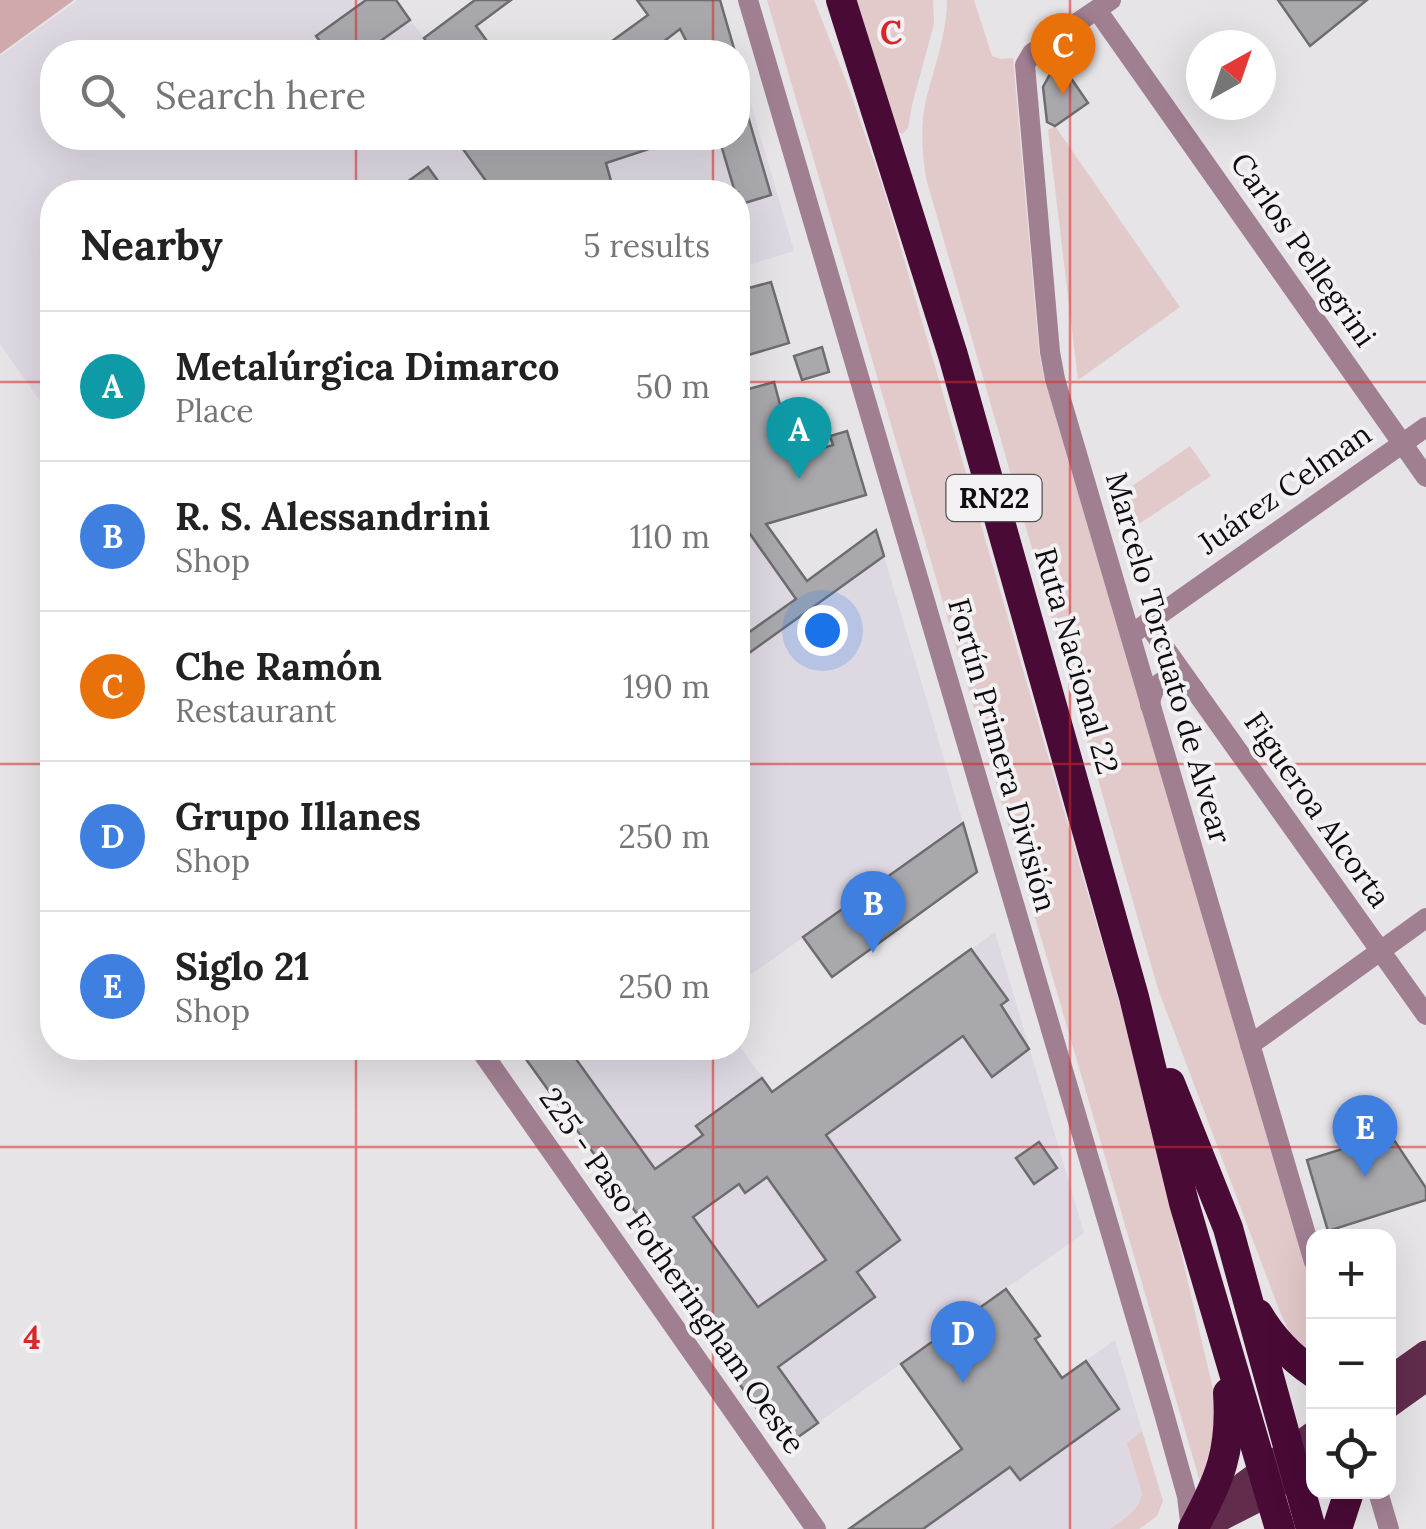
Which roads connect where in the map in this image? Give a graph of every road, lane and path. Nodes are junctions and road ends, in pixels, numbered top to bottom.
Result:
1 (748, 0) edge
2 (841, 0) edge
3 (1104, 5) edge
4 (1426, 428) edge
5 (1403, 444) junction
6 (1426, 477) edge
7 (1138, 629) junction
8 (1194, 688) junction
9 (1150, 706) junction
10 (1426, 918) edge
11 (1380, 950) junction
12 (1134, 997) junction
13 (1426, 1015) edge
14 (1250, 1045) junction
15 (487, 1060) edge
16 (1306, 1235) edge
17 (1246, 1293) junction
18 (1222, 1336) junction
19 (1426, 1353) edge
20 (1306, 1367) edge
21 (1396, 1374) edge
22 (1426, 1379) edge
23 (1396, 1400) edge
24 (1303, 1454) edge
25 (1265, 1481) junction
26 (1347, 1499) edge
27 (1380, 1499) edge
28 (816, 1529) edge
29 (1195, 1529) edge
30 (1280, 1529) edge
31 (1311, 1529) edge
32 (1337, 1529) edge
33 (1390, 1529) edge

1 - 29 street, Fortín Primera División
2 - 12 highway, Ruta Nacional 22 / RN22
3 - 5 street, Carlos Pellegrini
3 - 7 street, Marcelo Torcuato de Alvear
4 - 5 street, Juárez Celman
5 - 6 street, Carlos Pellegrini
5 - 7 street, Juárez Celman
7 - 8 street, Figueroa Alcorta
7 - 9 street, Marcelo Torcuato de Alvear
8 - 9 street
8 - 11 street, Figueroa Alcorta
9 - 14 street, Marcelo Torcuato de Alvear
10 - 11 street
11 - 13 street, Figueroa Alcorta
11 - 14 street
12 - 17 highway, Ruta Nacional 22 / RN22
12 - 18 highway, Ruta Nacional 22 / RN22
14 - 16 street, Marcelo Torcuato de Alvear
15 - 28 street, 225 - Paso Fotheringham Oeste
17 - 20 highway
17 - 24 highway, Ruta Nacional 22 / RN22
18 - 25 highway, Ruta Nacional 22 / RN22
18 - 29 highway
19 - 21 main road
22 - 23 main road
24 - 25 main road
24 - 31 highway, Ruta Nacional 22 / RN22
25 - 29 main road
25 - 30 highway, Ruta Nacional 22 / RN22
26 - 32 highway
27 - 33 street

